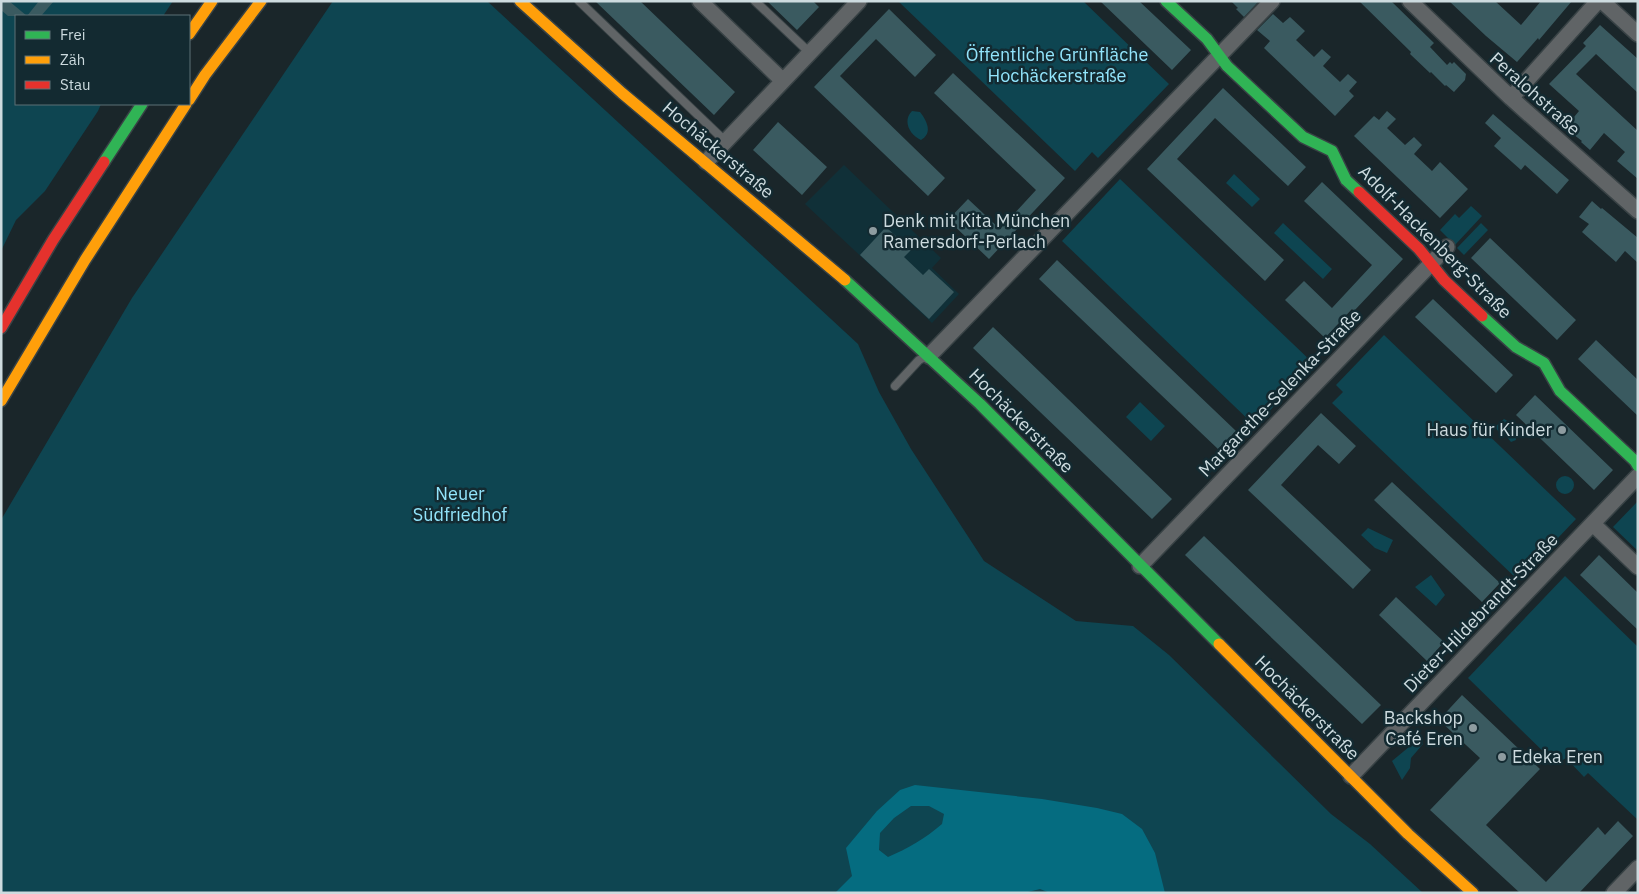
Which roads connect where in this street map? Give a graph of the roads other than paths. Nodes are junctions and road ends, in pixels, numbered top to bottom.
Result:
1 (212, 1) edge
2 (261, 1) edge
3 (520, 1) edge
4 (579, 1) edge
5 (700, 1) edge
6 (755, 1) edge
7 (859, 1) edge
8 (1166, 1) edge
9 (1272, 1) edge
10 (1410, 1) edge
11 (1600, 1) edge
12 (190, 33) edge
13 (1638, 34) edge
14 (810, 53) junction
15 (1220, 55) junction
16 (783, 81) junction
17 (1511, 98) junction
18 (190, 99) edge
19 (141, 105) edge
20 (185, 105) edge
21 (726, 141) junction
22 (706, 162) junction
23 (1638, 211) edge
24 (1447, 246) dead end
25 (1431, 264) junction
26 (1, 328) edge
27 (929, 356) junction
28 (895, 386) dead end
29 (1, 401) edge
30 (1638, 466) edge
31 (1638, 476) edge
32 (1593, 524) junction
33 (1140, 566) junction
34 (1638, 567) edge
35 (1351, 776) junction
36 (1638, 868) edge
37 (1473, 893) edge
38 (1614, 893) edge

1 - 12 main road
2 - 18 main road
3 - 22 main road, Hochäckerstraße
4 - 21 lane
5 - 16 street
6 - 14 lane
7 - 14 street
8 - 15 main road, Adolf-Hackenberg-Straße
9 - 15 street
10 - 17 street, Peralohstraße
11 - 13 street
11 - 17 street
14 - 16 street
15 - 25 main road, Adolf-Hackenberg-Straße
15 - 27 street
16 - 21 street
17 - 23 street, Peralohstraße
19 - 26 main road
20 - 29 main road
21 - 22 street
22 - 27 main road, Hochäckerstraße
24 - 25 street, Margarethe-Selenka-Straße
25 - 30 main road, Adolf-Hackenberg-Straße
25 - 33 street, Margarethe-Selenka-Straße
27 - 28 lane
27 - 33 main road, Hochäckerstraße
31 - 32 street, Dieter-Hildebrandt-Straße
32 - 34 street
32 - 35 street, Dieter-Hildebrandt-Straße
33 - 35 main road, Hochäckerstraße
35 - 37 main road, Hochäckerstraße
36 - 38 street

